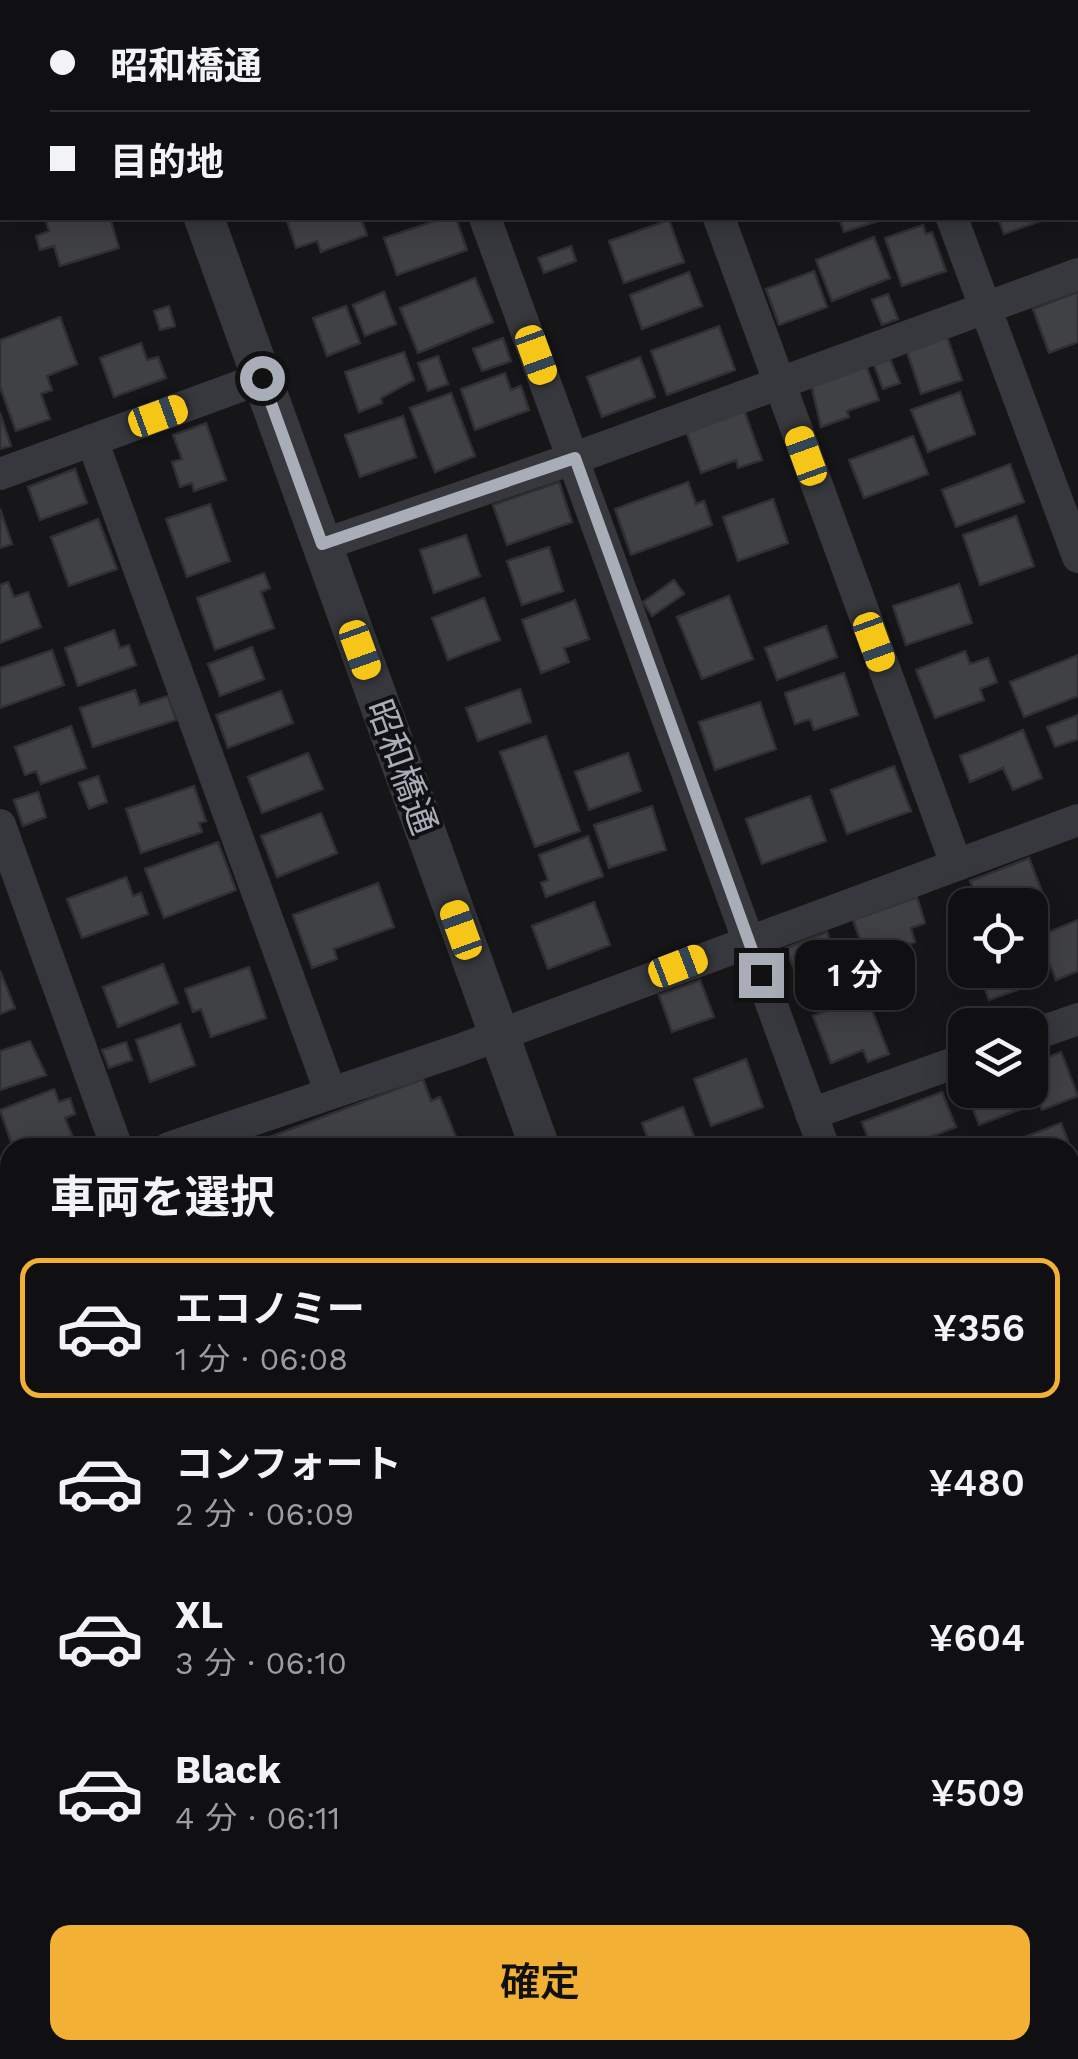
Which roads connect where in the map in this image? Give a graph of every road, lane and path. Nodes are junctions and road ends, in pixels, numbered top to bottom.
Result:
1 (205, 220) edge
2 (486, 220) edge
3 (720, 220) edge
4 (953, 220) edge
5 (1078, 274) edge
6 (986, 310) junction
7 (262, 378) junction
8 (780, 382) junction
9 (92, 440) junction
10 (575, 458) junction
11 (0, 474) edge
12 (322, 544) junction
13 (1078, 558) edge
14 (1078, 820) edge
15 (0, 825) edge
16 (956, 864) junction
17 (748, 940) junction
18 (1078, 1020) edge
19 (1048, 1030) edge
20 (500, 1034) junction
21 (948, 1065) edge
22 (330, 1091) junction
23 (811, 1114) junction
24 (113, 1138) edge
25 (197, 1138) edge
26 (536, 1138) edge
27 (820, 1138) edge

1 - 7 street, 昭和橋通
2 - 10 street
3 - 8 street
4 - 6 street
5 - 6 street
6 - 8 street
6 - 13 street
7 - 9 street
7 - 12 street, 昭和橋通
8 - 10 street
8 - 16 street
9 - 11 street
9 - 22 street
10 - 12 street
10 - 17 street
12 - 20 street, 昭和橋通
14 - 16 street
15 - 24 street
16 - 17 street
17 - 20 street
17 - 23 street
18 - 19 street
20 - 22 street
20 - 26 street, 昭和橋通
21 - 23 street
22 - 25 street
23 - 27 street

